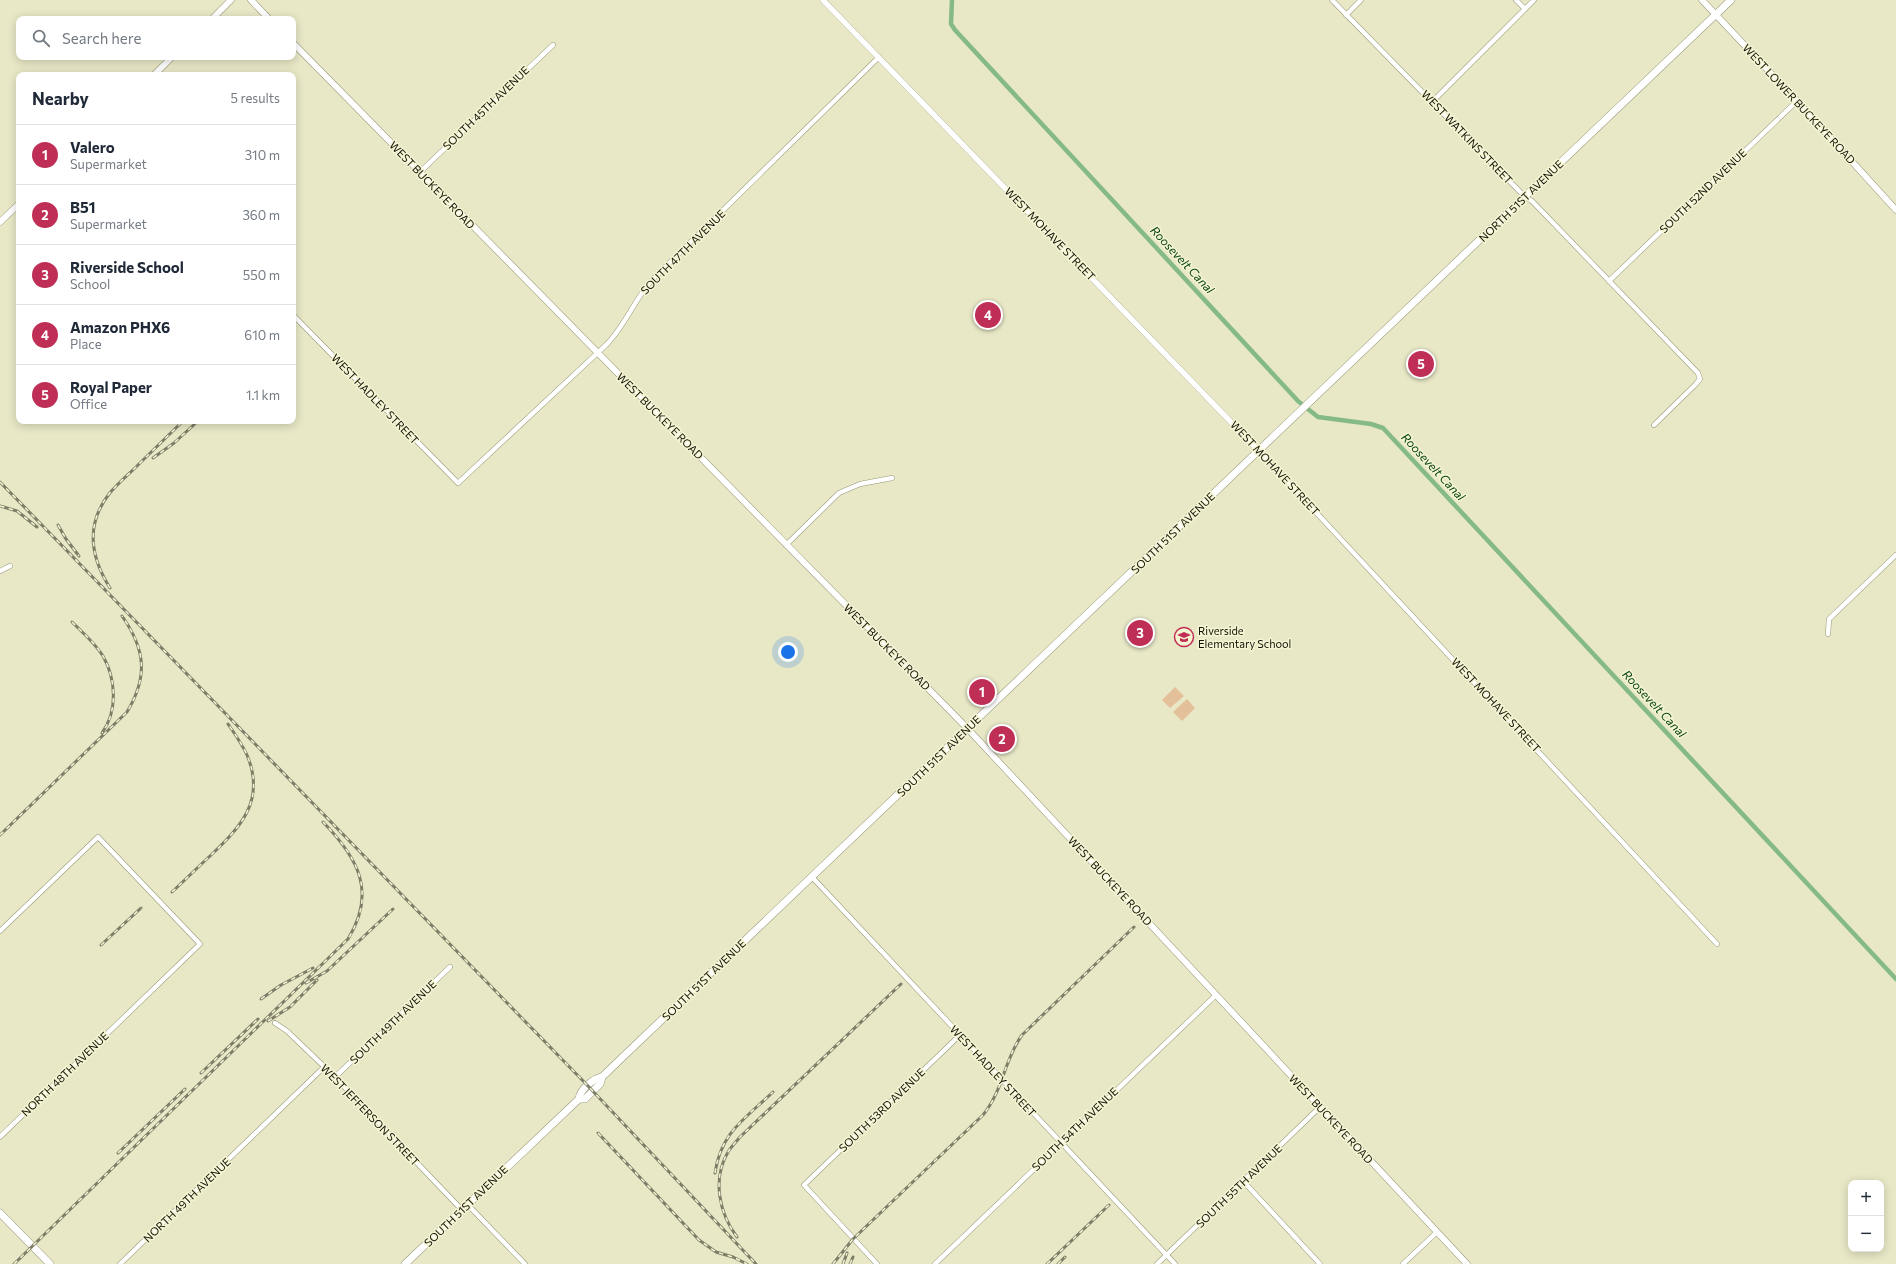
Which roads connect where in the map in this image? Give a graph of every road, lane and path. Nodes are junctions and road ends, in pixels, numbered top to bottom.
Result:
1 (232, 0) edge
2 (251, 0) edge
3 (823, 0) edge
4 (1332, 0) edge
5 (1361, 0) edge
6 (1516, 0) edge
7 (1534, 0) edge
8 (1702, 0) edge
9 (1731, 0) edge
10 (1525, 9) junction
11 (1716, 14) junction
12 (1346, 15) junction
13 (215, 16) edge
14 (266, 16) edge
15 (553, 45) dead end
16 (296, 46) edge
17 (879, 57) junction
18 (169, 60) edge
19 (157, 72) edge
20 (1797, 101) junction
21 (1432, 102) junction
22 (420, 172) junction
23 (1525, 197) junction
24 (16, 207) edge
25 (1896, 210) edge
26 (0, 222) edge
27 (1609, 281) junction
28 (296, 318) edge
29 (598, 353) junction
30 (1310, 402) joint
31 (1654, 425) dead end
32 (1259, 451) junction
33 (892, 478) dead end
34 (458, 483) joint
35 (786, 545) junction
36 (1896, 555) edge
37 (10, 566) dead end
38 (0, 571) edge
39 (1828, 634) dead end
40 (968, 729) junction
41 (812, 877) junction
42 (0, 931) edge
43 (1717, 944) dead end
44 (450, 967) dead end
45 (1216, 995) junction
46 (275, 1023) dead end
47 (960, 1035) junction
48 (323, 1068) junction
49 (335, 1078) junction
50 (1320, 1108) junction
51 (0, 1137) edge
52 (1061, 1143) junction
53 (1243, 1182) junction
54 (468, 1205) junction
55 (462, 1210) junction
56 (0, 1213) edge
57 (1437, 1232) junction
58 (1167, 1255) junction
59 (50, 1264) edge
60 (120, 1264) edge
61 (405, 1264) edge
62 (525, 1264) edge
63 (877, 1264) edge
64 (936, 1264) edge
65 (1157, 1264) edge
66 (1175, 1264) edge
67 (1320, 1264) edge
68 (1403, 1264) edge
69 (1467, 1264) edge

1 - 13 main road
2 - 14 main road
3 - 17 street, WEST MOHAVE STREET
4 - 12 street, WEST WATKINS STREET
5 - 12 street
6 - 10 street
7 - 10 street
8 - 11 main road, WEST LOWER BUCKEYE ROAD
9 - 11 main road, NORTH 51ST AVENUE
10 - 21 street
11 - 20 main road, WEST LOWER BUCKEYE ROAD
11 - 23 main road, NORTH 51ST AVENUE
12 - 21 street, WEST WATKINS STREET
15 - 22 street, SOUTH 45TH AVENUE
16 - 22 main road, WEST BUCKEYE ROAD
17 - 29 street, SOUTH 47TH AVENUE
17 - 32 street, WEST MOHAVE STREET
18 - 19 main road
20 - 25 main road, WEST LOWER BUCKEYE ROAD
20 - 27 street, SOUTH 52ND AVENUE
21 - 23 street, WEST WATKINS STREET
22 - 29 main road, WEST BUCKEYE ROAD
23 - 27 street, WEST WATKINS STREET
23 - 30 main road, NORTH 51ST AVENUE
24 - 26 main road
27 - 31 street, WEST WATKINS STREET
28 - 34 street, WEST HADLEY STREET
29 - 34 street, SOUTH 47TH AVENUE
29 - 35 main road, WEST BUCKEYE ROAD
30 - 32 main road, SOUTH 51ST AVENUE
32 - 40 main road, SOUTH 51ST AVENUE
32 - 43 street, WEST MOHAVE STREET
33 - 35 street
35 - 40 main road, WEST BUCKEYE ROAD
36 - 39 street
37 - 38 street
40 - 41 main road, SOUTH 51ST AVENUE
40 - 45 main road, WEST BUCKEYE ROAD
41 - 47 street, WEST HADLEY STREET
41 - 54 main road, SOUTH 51ST AVENUE
42 - 51 street, NORTH 48TH AVENUE
44 - 49 street, SOUTH 49TH AVENUE
45 - 50 main road, WEST BUCKEYE ROAD
45 - 52 street, SOUTH 54TH AVENUE
46 - 48 street, WEST JEFFERSON STREET
47 - 52 street, WEST HADLEY STREET
47 - 63 street, SOUTH 53RD AVENUE
48 - 49 street, WEST JEFFERSON STREET
48 - 60 street, NORTH 49TH AVENUE
49 - 55 street, WEST JEFFERSON STREET
50 - 53 street, SOUTH 55TH AVENUE
50 - 57 main road, WEST BUCKEYE ROAD
52 - 58 street, WEST HADLEY STREET
52 - 64 street, SOUTH 54TH AVENUE
53 - 58 street, SOUTH 55TH AVENUE
53 - 67 street
54 - 55 main road, SOUTH 51ST AVENUE
54 - 62 street
55 - 61 main road, SOUTH 51ST AVENUE
56 - 59 main road
57 - 68 street
57 - 69 main road, WEST BUCKEYE ROAD
58 - 65 street, SOUTH 55TH AVENUE
58 - 66 street, WEST HADLEY STREET

